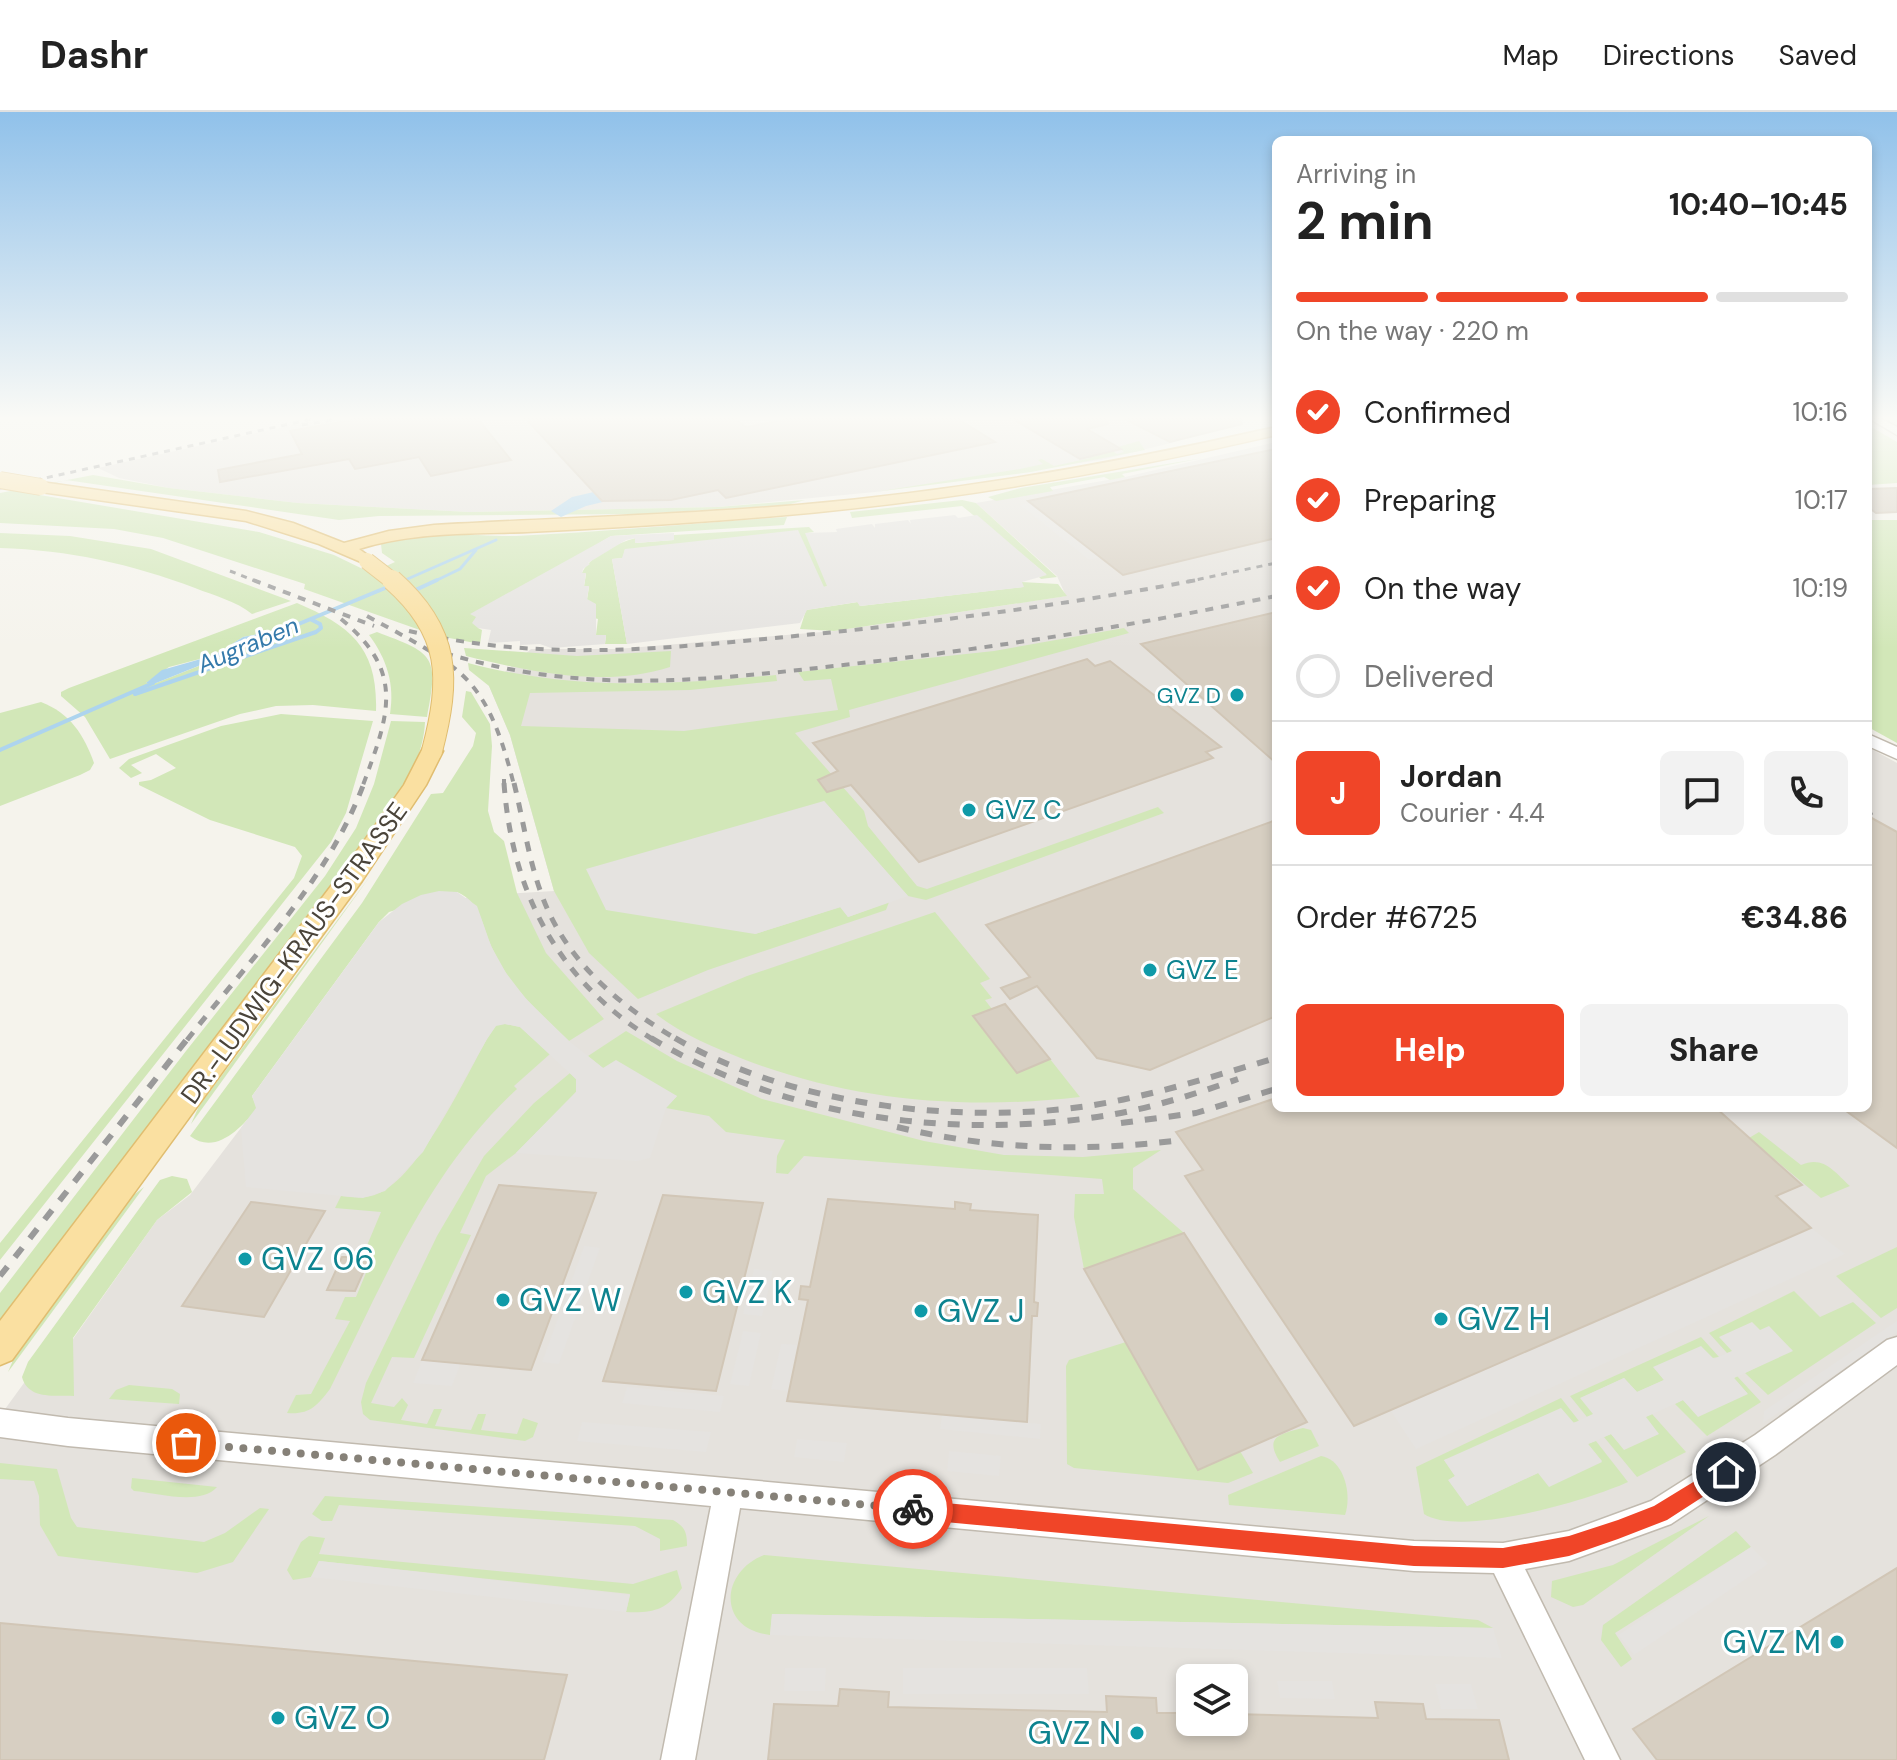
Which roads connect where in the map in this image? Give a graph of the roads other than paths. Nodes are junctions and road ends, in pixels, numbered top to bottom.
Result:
1 (101, 496) edge
2 (933, 496) edge
3 (340, 546) junction
4 (1872, 741) edge
5 (1897, 754) edge
6 (0, 1349) edge
7 (1897, 1349) edge
8 (0, 1423) edge
9 (728, 1493) junction
10 (1503, 1558) junction
11 (678, 1760) edge
12 (1603, 1760) edge

1 - 3 main road, DR.-LUDWIG-KRAUS-STRASSE, bridge
2 - 3 main road
3 - 6 main road, DR.-LUDWIG-KRAUS-STRASSE, bridge
4 - 5 street
7 - 10 street
8 - 9 street
9 - 10 street
9 - 11 street
10 - 12 street

